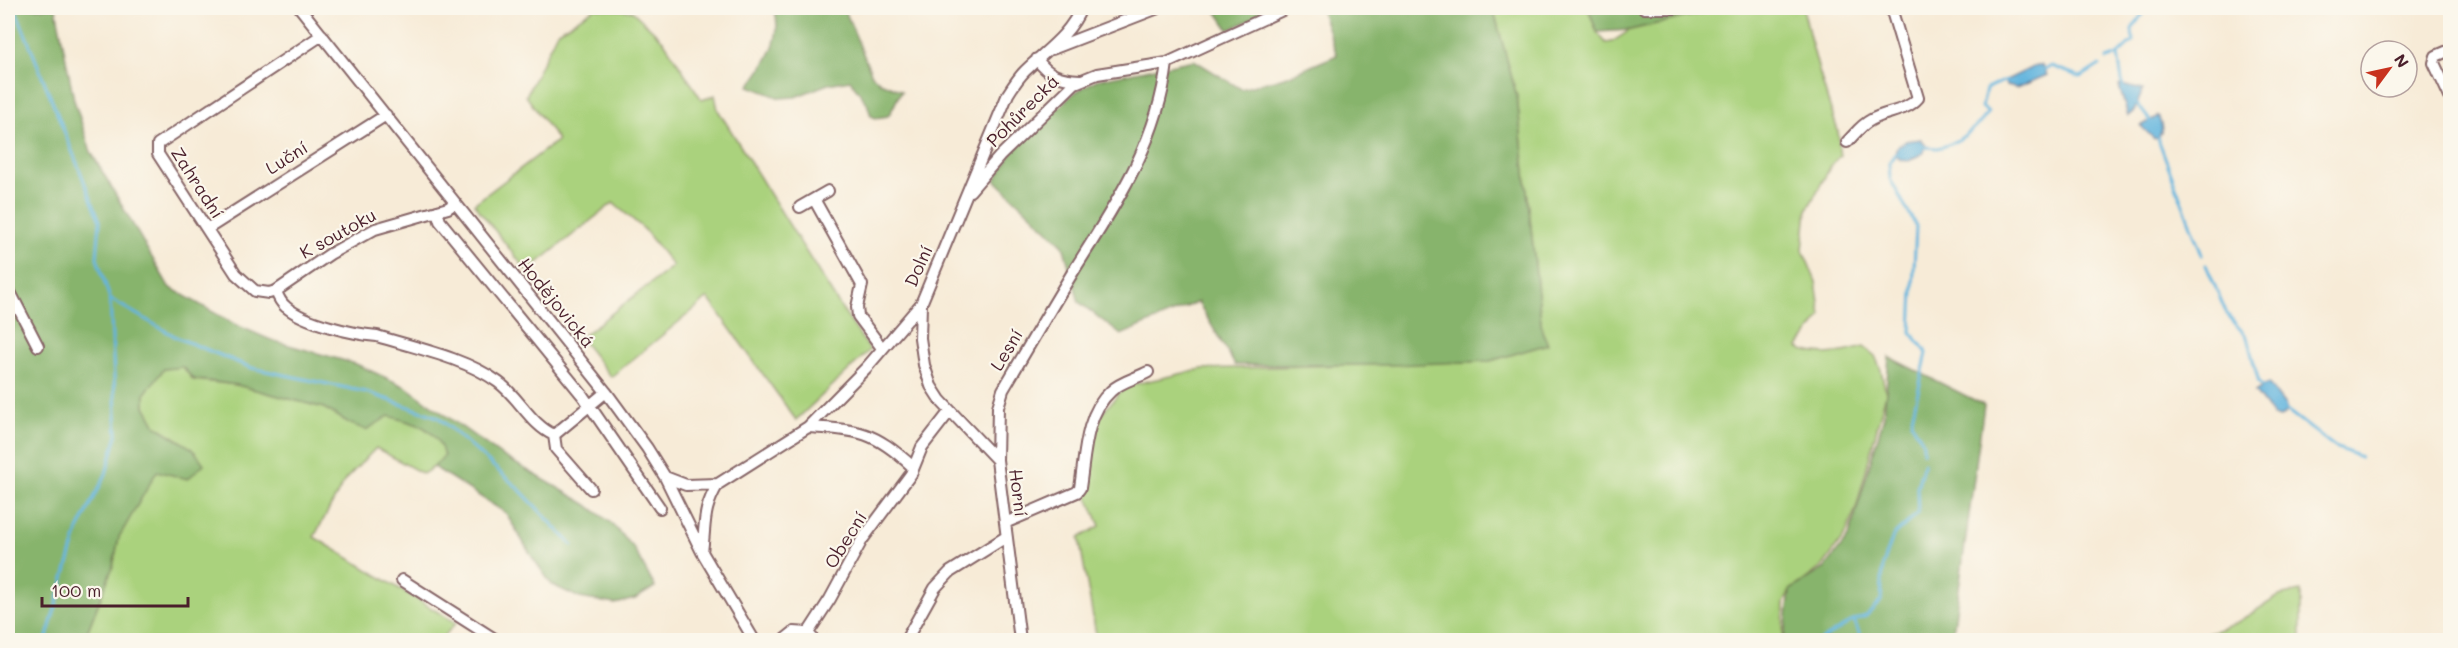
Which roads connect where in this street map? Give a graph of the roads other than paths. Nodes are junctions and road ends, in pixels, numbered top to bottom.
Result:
1 (300, 8) edge
2 (1081, 8) edge
3 (1158, 8) edge
4 (1287, 8) edge
5 (1644, 8) edge
6 (1676, 8) edge
7 (1891, 8) edge
8 (322, 34) junction
9 (1049, 50) junction
10 (2451, 50) edge
11 (1037, 59) junction
12 (1167, 63) junction
13 (1081, 80) junction
14 (2451, 97) edge
15 (386, 115) junction
16 (1847, 142) dead end
17 (828, 191) dead end
18 (964, 198) junction
19 (814, 199) junction
20 (455, 203) junction
21 (800, 207) dead end
22 (437, 211) junction
23 (207, 229) junction
24 (8, 288) edge
25 (276, 291) junction
26 (921, 304) junction
27 (556, 330) junction
28 (537, 340) junction
29 (38, 346) dead end
30 (882, 348) junction
31 (1149, 372) dead end
32 (606, 392) junction
33 (588, 406) junction
34 (950, 411) junction
35 (808, 427) junction
36 (554, 435) junction
37 (997, 460) junction
38 (913, 467) junction
39 (665, 477) junction
40 (718, 484) junction
41 (591, 489) dead end
42 (660, 508) dead end
43 (1005, 523) junction
44 (1006, 537) junction
45 (702, 552) junction
46 (402, 580) dead end
47 (811, 637) edge
48 (496, 640) edge
49 (754, 640) edge
50 (784, 640) edge
51 (906, 640) edge
52 (1020, 640) edge

1 - 8 street, Hodějovická
2 - 9 street, Dolní
3 - 9 street
4 - 12 street, Pohůrecká
5 - 6 street
7 - 16 street
8 - 15 street, Hodějovická
8 - 23 street, Zahradní
9 - 11 street, Dolní
10 - 14 street
11 - 13 street
11 - 18 street, Dolní
12 - 13 street, Pohůrecká
12 - 37 street, Lesní
13 - 18 street, Pohůrecká
15 - 20 street, Hodějovická
15 - 23 street, Luční
17 - 19 street
18 - 26 street, Dolní
19 - 21 street
19 - 30 street
20 - 22 street, K soutoku
20 - 27 street, Hodějovická
22 - 25 street, K soutoku
22 - 28 street
23 - 25 street, Zahradní
24 - 29 street
25 - 36 street
26 - 30 street, Dolní
26 - 34 street, Horní
27 - 28 street
27 - 32 street, Hodějovická
28 - 33 street
30 - 35 street, Dolní
31 - 43 street
32 - 33 street
32 - 39 street, Hodějovická
33 - 36 street
33 - 42 street
34 - 37 street, Horní
34 - 38 street, Obecní
35 - 38 street
35 - 40 street, Dolní
36 - 41 street
37 - 43 street, Horní
38 - 47 street, Obecní
39 - 40 street
39 - 45 street, Hodějovická
40 - 45 street
43 - 44 street, Horní
44 - 51 street
44 - 52 street, Horní
45 - 49 street, Hodějovická
46 - 48 street
47 - 50 street

